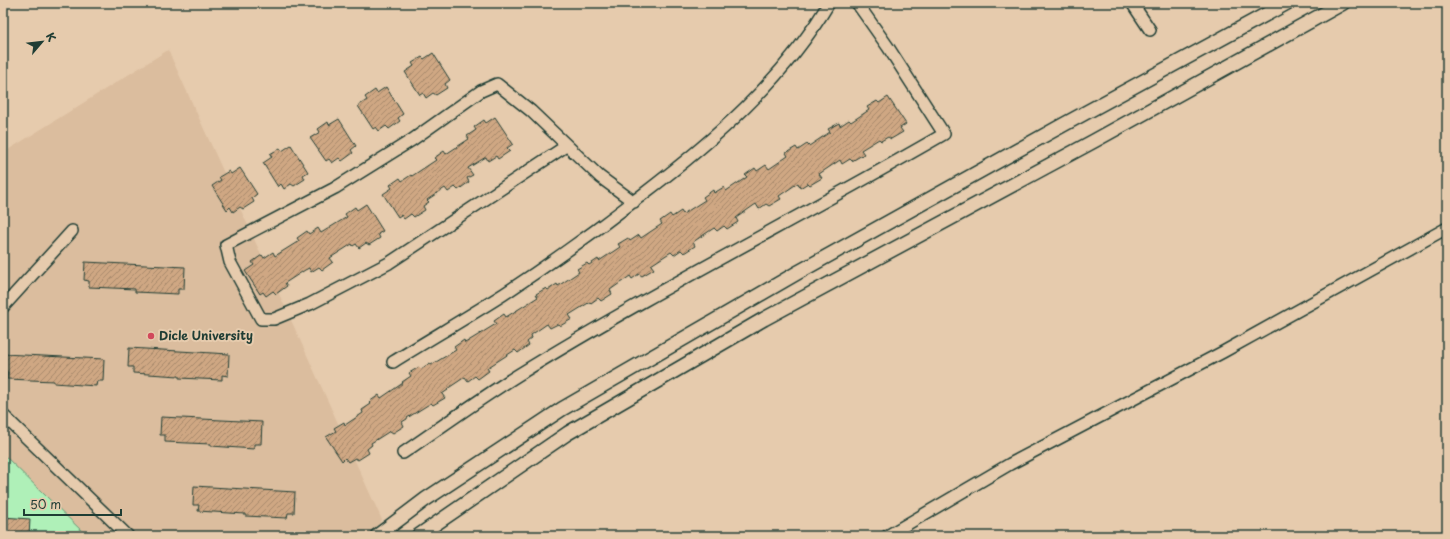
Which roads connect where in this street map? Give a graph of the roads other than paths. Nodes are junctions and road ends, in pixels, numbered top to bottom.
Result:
1 (829, 3) edge
2 (857, 3) edge
3 (1132, 3) edge
4 (1288, 3) edge
5 (1343, 3) edge
6 (1150, 30) dead end
7 (566, 146) junction
8 (634, 202) junction
9 (1447, 228) edge
10 (72, 232) dead end
11 (3, 307) edge
12 (393, 362) dead end
13 (3, 415) edge
14 (403, 453) dead end
15 (128, 536) edge
16 (377, 536) edge
17 (418, 536) edge
18 (887, 536) edge

1 - 8 street
2 - 14 street
3 - 6 street
4 - 16 street
5 - 17 street
7 - 7 street
7 - 8 street
8 - 12 street
9 - 18 street
10 - 11 street
13 - 15 street

